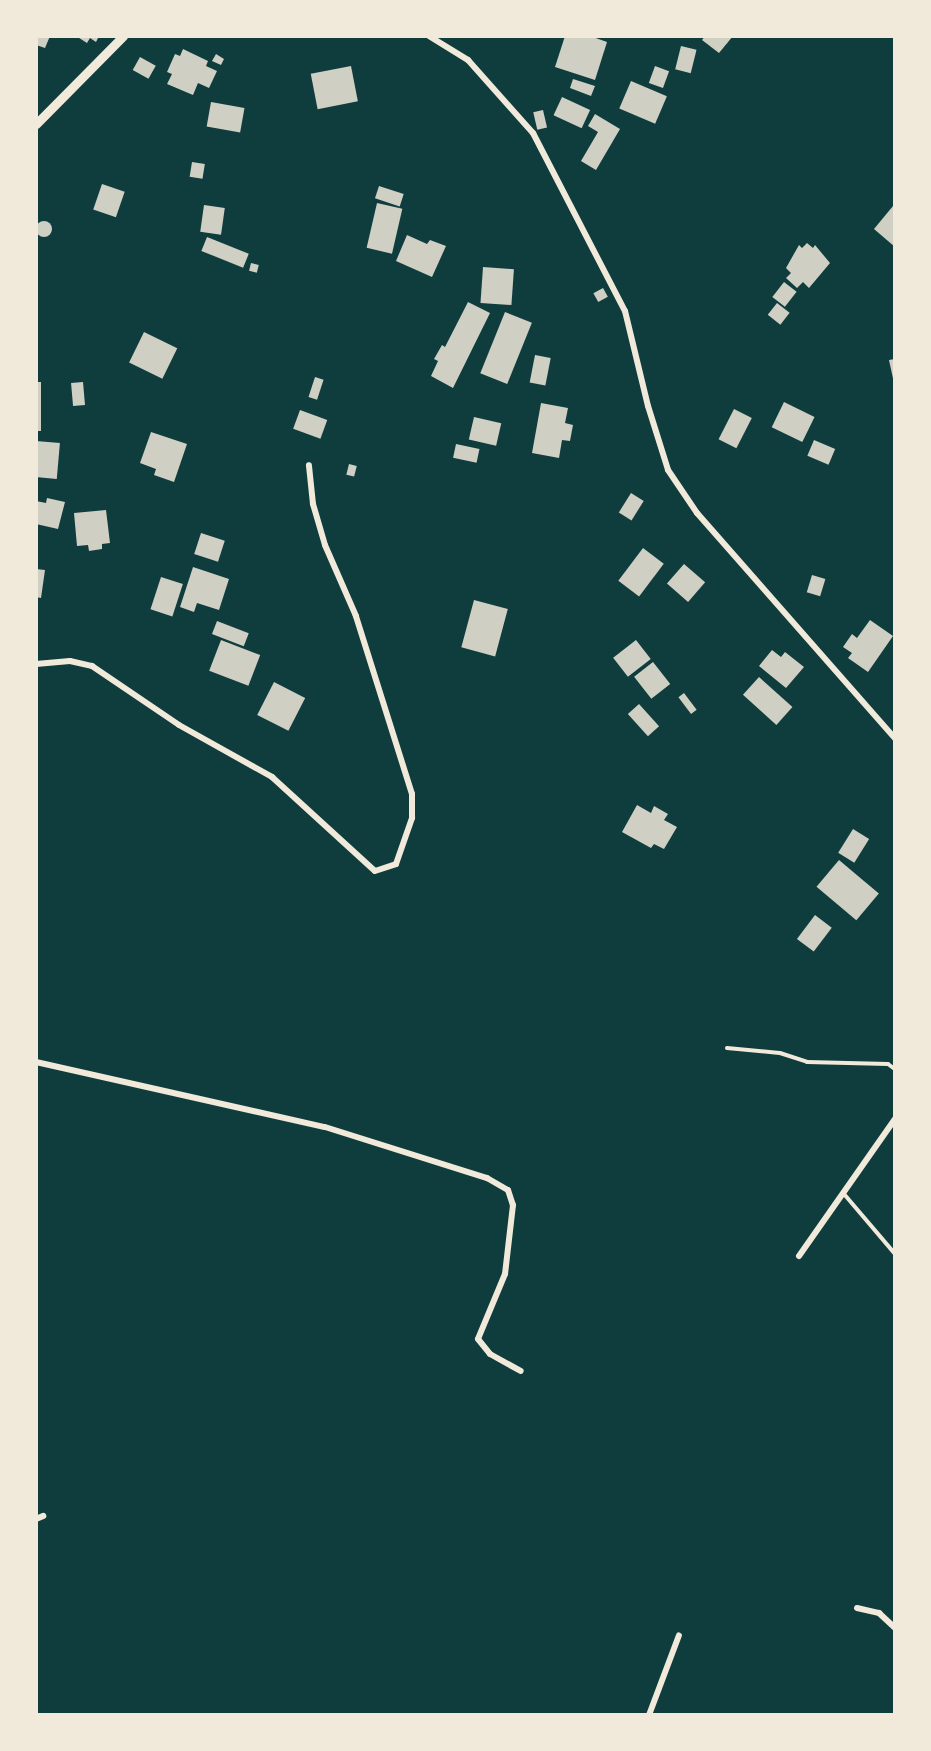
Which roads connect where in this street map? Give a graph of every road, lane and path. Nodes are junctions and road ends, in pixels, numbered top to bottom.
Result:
1 (123, 36) edge
2 (429, 36) edge
3 (36, 124) edge
4 (309, 465) dead end
5 (36, 664) edge
6 (895, 738) edge
7 (727, 1048) dead end
8 (36, 1062) edge
9 (895, 1069) edge
10 (895, 1119) edge
11 (844, 1194) junction
12 (895, 1254) edge
13 (799, 1256) dead end
14 (521, 1371) dead end
15 (856, 1608) dead end
16 (895, 1628) edge
17 (679, 1635) dead end
18 (649, 1715) edge

1 - 3 street
2 - 6 street
4 - 5 street
7 - 9 lane
8 - 14 street
10 - 11 street
11 - 12 lane
11 - 13 street
15 - 16 street
17 - 18 street

